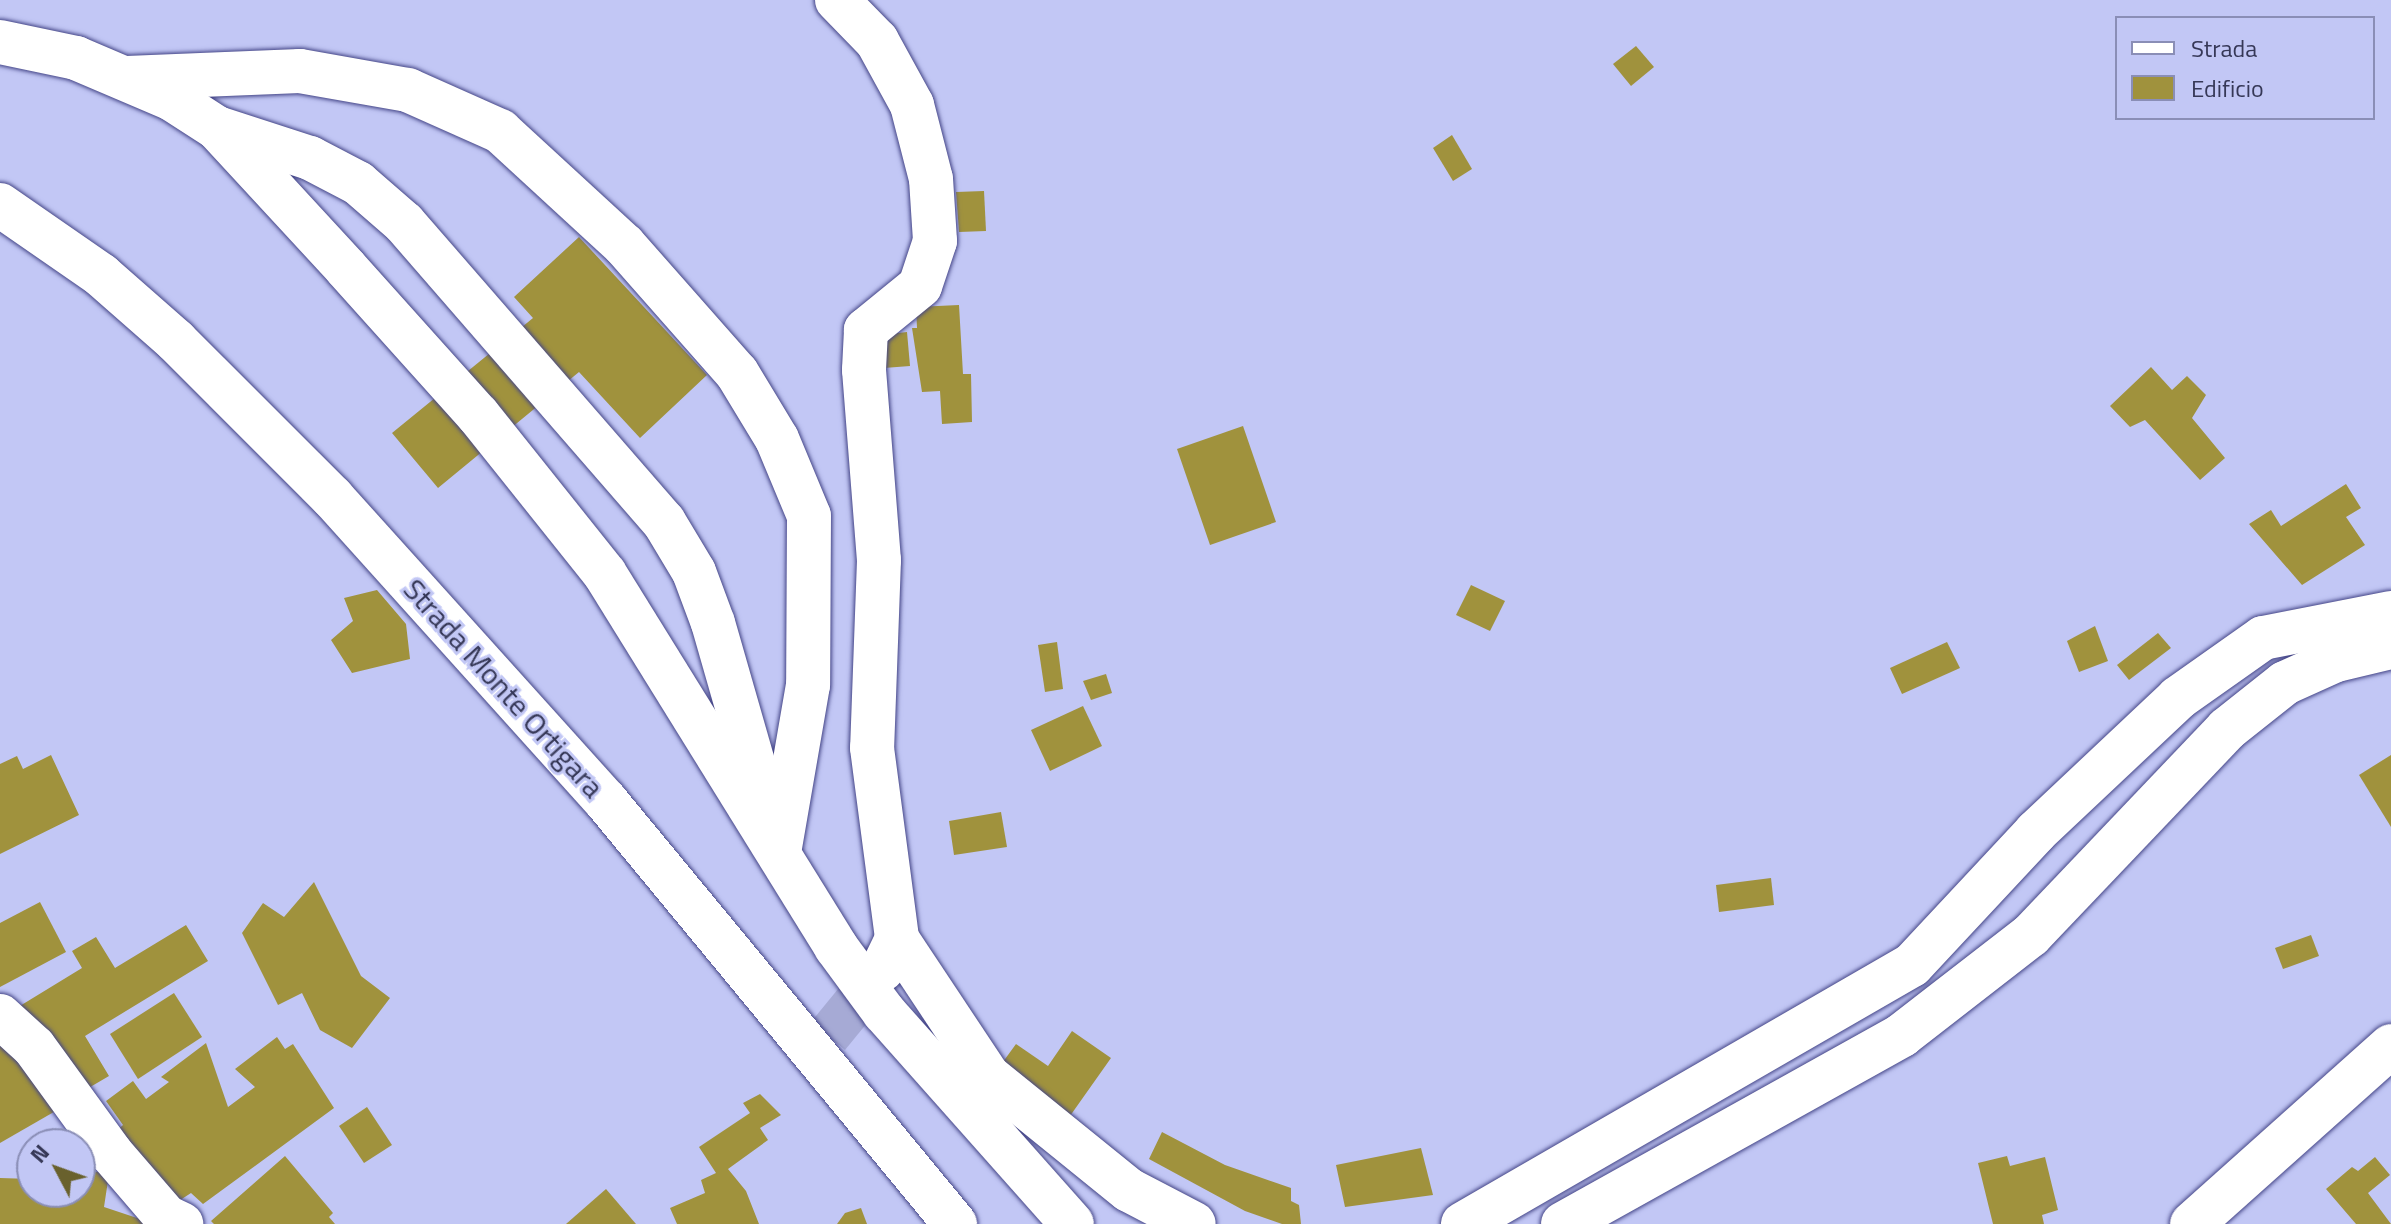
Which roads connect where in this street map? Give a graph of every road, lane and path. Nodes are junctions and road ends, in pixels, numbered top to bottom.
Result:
1 (837, 0) edge
2 (0, 42) edge
3 (127, 78) junction
4 (217, 128) junction
5 (0, 205) edge
6 (2391, 613) edge
7 (2391, 647) edge
8 (779, 853) junction
9 (0, 1016) edge
10 (828, 1036) dead end
11 (2391, 1046) edge
12 (867, 1117) junction
13 (181, 1224) edge
14 (955, 1224) edge
15 (1072, 1224) edge
16 (1194, 1224) edge
17 (1463, 1224) edge
18 (1563, 1224) edge
19 (2192, 1224) edge

1 - 16 main road
2 - 3 main road
3 - 4 main road
3 - 8 main road
4 - 8 main road
4 - 8 main road
5 - 12 main road, Strada Monte Ortigara
6 - 17 main road
7 - 18 main road
8 - 15 main road
9 - 13 main road
10 - 12 main road
11 - 19 main road
12 - 14 main road, Strada Monte Ortigara

